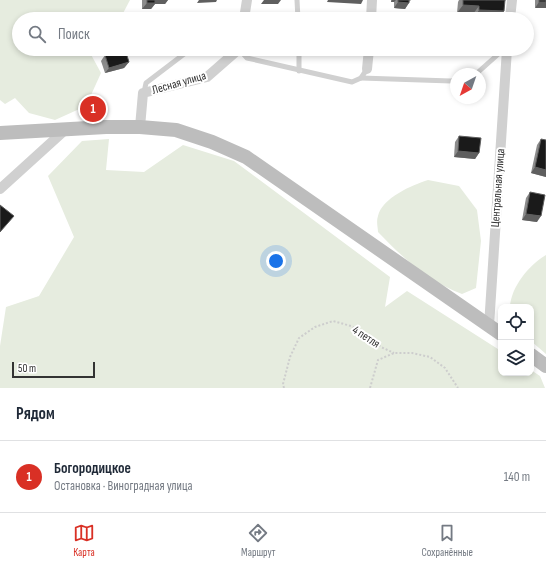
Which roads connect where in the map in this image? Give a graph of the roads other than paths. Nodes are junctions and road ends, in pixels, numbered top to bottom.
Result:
1 (247, 0) edge
2 (297, 0) edge
3 (372, 0) edge
4 (512, 0) edge
5 (245, 12) edge
6 (298, 12) edge
7 (371, 12) edge
8 (511, 12) edge
9 (182, 56) edge
10 (231, 56) edge
11 (245, 56) edge
12 (298, 56) edge
13 (368, 56) edge
14 (496, 56) edge
15 (507, 56) edge
16 (483, 68) edge
17 (367, 69) joint
18 (299, 71) junction
19 (361, 78) junction
20 (450, 81) edge
21 (143, 93) junction
22 (140, 127) junction
23 (64, 130) junction
24 (0, 132) edge
25 (0, 189) edge
26 (489, 326) junction
27 (498, 332) edge
28 (534, 357) edge
29 (546, 366) edge

1 - 5 street
2 - 6 lane
3 - 7 street
4 - 8 street
9 - 21 lane
10 - 21 street, Лесная улица
11 - 18 lane
12 - 18 lane
13 - 17 street
14 - 16 lane
15 - 26 street, Центральная улица
17 - 19 lane
18 - 19 lane
19 - 20 lane
21 - 22 street, Лесная улица
22 - 23 street
22 - 26 street
23 - 24 street
23 - 25 street
26 - 27 street
28 - 29 street

